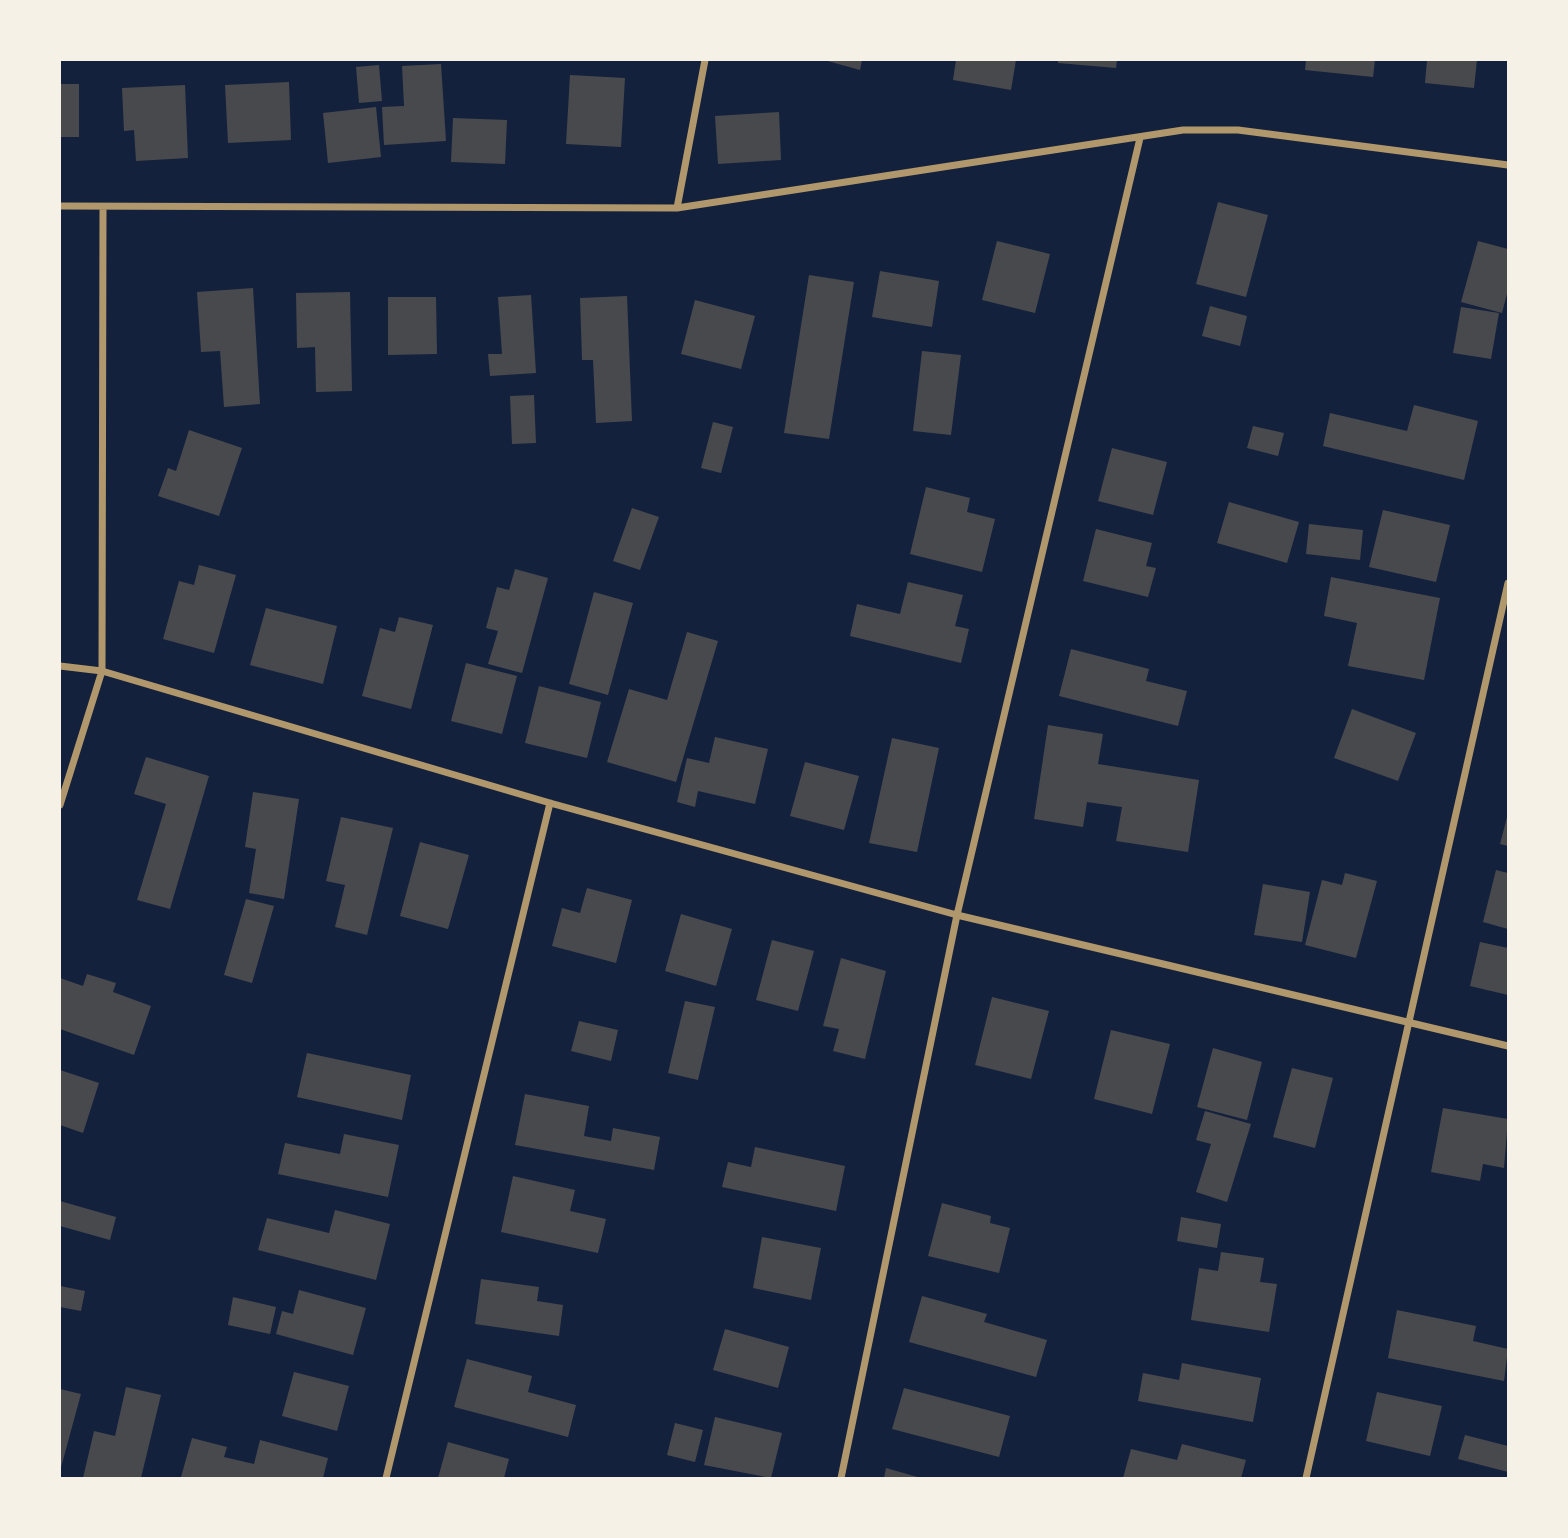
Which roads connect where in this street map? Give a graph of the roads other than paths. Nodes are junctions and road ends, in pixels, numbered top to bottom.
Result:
1 (705, 60) edge
2 (1140, 138) junction
3 (1508, 165) edge
4 (60, 206) edge
5 (103, 208) junction
6 (677, 208) junction
7 (1508, 583) edge
8 (60, 666) edge
9 (102, 671) junction
10 (550, 803) junction
11 (60, 805) edge
12 (957, 915) junction
13 (1406, 1024) junction
14 (1508, 1046) edge
15 (386, 1479) edge
16 (841, 1479) edge
17 (1306, 1479) edge

1 - 6 street
2 - 3 street
2 - 6 street
2 - 12 street
4 - 5 street
5 - 6 street
5 - 9 street
7 - 13 street
8 - 9 street
9 - 10 street
9 - 11 street
10 - 12 street
10 - 15 street
12 - 13 street
12 - 16 street
13 - 14 street
13 - 17 street

